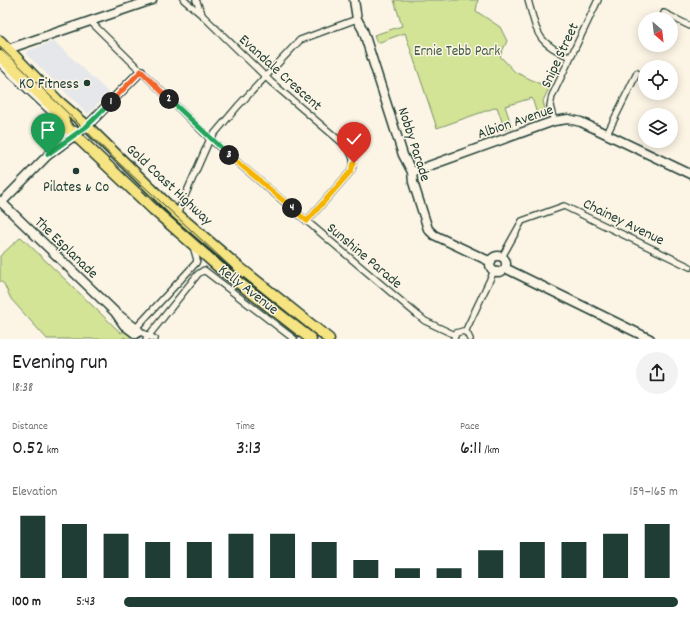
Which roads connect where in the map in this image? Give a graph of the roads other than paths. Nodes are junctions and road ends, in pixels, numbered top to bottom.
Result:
1 (152, 0) edge
2 (184, 0) edge
3 (196, 0) edge
4 (354, 0) edge
5 (528, 0) edge
6 (598, 0) edge
7 (203, 16) junction
8 (357, 19) junction
9 (678, 20) edge
10 (90, 21) junction
11 (690, 26) edge
12 (0, 41) edge
13 (4, 52) edge
14 (570, 57) junction
15 (0, 64) edge
16 (141, 71) junction
17 (637, 73) dead end
18 (266, 77) junction
19 (57, 115) junction
20 (554, 121) junction
21 (87, 126) junction
22 (74, 134) junction
23 (607, 134) junction
24 (210, 138) junction
25 (55, 143) junction
26 (48, 154) junction
27 (412, 172) junction
28 (690, 174) edge
29 (1, 202) edge
30 (177, 214) junction
31 (307, 221) junction
32 (192, 244) junction
33 (502, 258) junction
34 (491, 262) junction
35 (690, 267) edge
36 (505, 268) junction
37 (494, 271) junction
38 (136, 331) junction
39 (465, 332) junction
40 (455, 337) edge
41 (147, 338) edge
42 (155, 339) edge
43 (294, 339) edge
44 (311, 339) edge
45 (329, 339) edge
46 (470, 339) edge
47 (650, 339) edge

1 - 10 street
2 - 7 street, Evandale Crescent
3 - 7 street, Evandale Crescent
4 - 8 street, Nobby Parade
5 - 14 street
6 - 14 street, Snipe Street
7 - 18 street, Evandale Crescent
8 - 18 street
8 - 27 street, Nobby Parade
9 - 11 street
10 - 13 street
10 - 16 street, Sunshine Parade
12 - 13 highway, Gold Coast Highway
13 - 19 highway, Gold Coast Highway
13 - 21 highway, Gold Coast Highway
14 - 20 street, Snipe Street
15 - 19 street, Gold Coast Highway
16 - 21 street
16 - 24 street, Sunshine Parade
17 - 23 street
18 - 24 street
18 - 31 street, Evandale Crescent
19 - 22 highway, Gold Coast Highway
19 - 25 street
20 - 23 street, Albion Avenue
20 - 27 street, Albion Avenue
21 - 22 street
21 - 30 highway, Gold Coast Highway
22 - 25 street
22 - 26 street
22 - 32 highway, Gold Coast Highway
23 - 28 street, Albion Avenue
24 - 30 street
24 - 31 street, Sunshine Parade
25 - 26 street
26 - 29 street
27 - 34 street, Nobby Parade
29 - 38 street, The Esplanade
30 - 45 highway, Gold Coast Highway
31 - 40 street, Sunshine Parade
32 - 38 street, Kelly Avenue
32 - 44 highway, Gold Coast Highway
33 - 34 street
33 - 35 street, Chainey Avenue
33 - 36 street
34 - 37 street
36 - 37 street
36 - 47 street
37 - 39 street
38 - 41 street
39 - 40 street
39 - 46 street
41 - 42 street
41 - 43 street, Kelly Avenue

